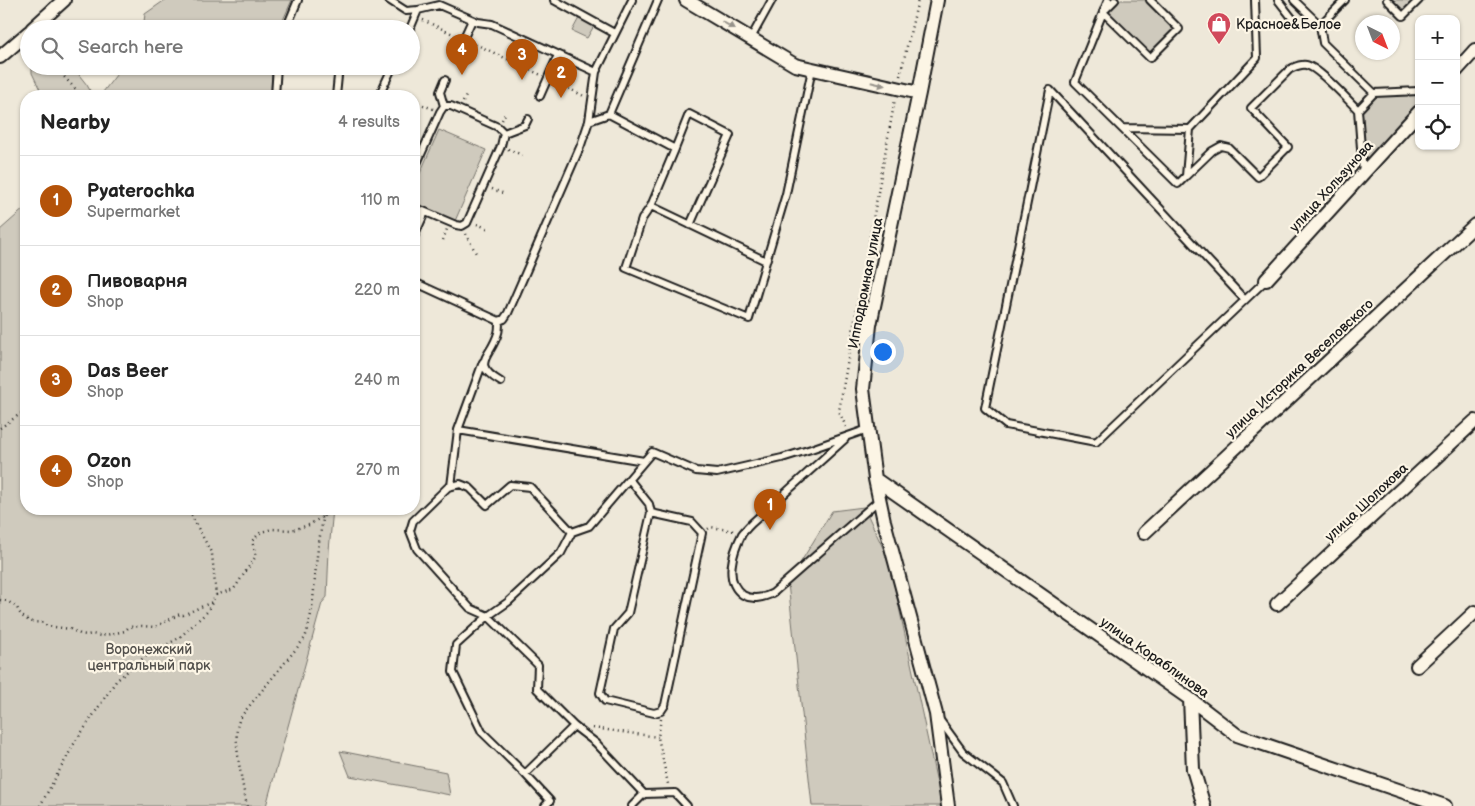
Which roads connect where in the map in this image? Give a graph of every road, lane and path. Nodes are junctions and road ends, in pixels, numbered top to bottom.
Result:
1 (64, 0) edge
2 (298, 0) edge
3 (389, 0) edge
4 (554, 0) edge
5 (632, 0) edge
6 (658, 0) edge
7 (686, 0) edge
8 (772, 0) edge
9 (918, 0) edge
10 (937, 0) edge
11 (1108, 0) edge
12 (1115, 0) edge
13 (1150, 0) edge
14 (1255, 0) edge
15 (1278, 0) edge
16 (1294, 0) edge
17 (1345, 0) edge
18 (1387, 0) edge
19 (1419, 0) edge
20 (1103, 12) junction
21 (417, 13) junction
22 (42, 20) edge
23 (290, 20) edge
24 (414, 20) edge
25 (472, 20) junction
26 (1296, 23) dead end
27 (1320, 25) junction
28 (614, 34) junction
29 (751, 38) junction
30 (464, 39) junction
31 (20, 40) edge
32 (1475, 50) edge
33 (558, 55) junction
34 (0, 57) edge
35 (455, 58) dead end
36 (1460, 67) edge
37 (812, 69) junction
38 (596, 72) junction
39 (62, 75) edge
40 (276, 75) edge
41 (338, 75) edge
42 (389, 75) edge
43 (548, 78) junction
44 (445, 80) dead end
45 (897, 88) junction
46 (76, 90) edge
47 (275, 90) edge
48 (337, 90) edge
49 (382, 90) edge
50 (1415, 92) edge
51 (919, 93) junction
52 (1374, 93) junction
53 (540, 96) dead end
54 (592, 100) junction
55 (444, 106) junction
56 (1358, 110) junction
57 (608, 114) junction
58 (1415, 116) edge
59 (528, 119) dead end
60 (589, 121) junction
61 (1122, 128) junction
62 (1190, 129) junction
63 (504, 133) junction
64 (502, 146) junction
65 (675, 149) junction
66 (522, 155) dead end
67 (420, 157) edge
68 (1363, 174) junction
69 (1186, 176) junction
70 (484, 185) junction
71 (505, 194) dead end
72 (651, 206) junction
73 (420, 210) edge
74 (425, 212) junction
75 (468, 220) junction
76 (420, 223) edge
77 (690, 225) junction
78 (1475, 225) edge
79 (462, 226) junction
80 (489, 229) dead end
81 (477, 255) dead end
82 (766, 262) junction
83 (1266, 280) joint
84 (420, 285) edge
85 (1245, 300) junction
86 (499, 321) junction
87 (483, 362) junction
88 (501, 382) dead end
89 (20, 414) edge
90 (1475, 421) edge
91 (0, 428) edge
92 (458, 430) junction
93 (868, 430) junction
94 (849, 436) junction
95 (644, 461) junction
96 (629, 479) junction
97 (875, 479) junction
98 (451, 486) junction
99 (879, 500) junction
100 (651, 512) junction
101 (420, 514) edge
102 (191, 515) edge
103 (324, 515) joint
104 (419, 515) edge
105 (572, 532) junction
106 (702, 533) junction
107 (743, 533) junction
108 (1144, 533) dead end
109 (216, 595) junction
110 (0, 600) edge
111 (212, 602) junction
112 (1277, 604) dead end
113 (1475, 612) edge
114 (488, 616) junction
115 (1417, 666) dead end
116 (1190, 699) junction
117 (936, 714) junction
118 (661, 725) dead end
119 (574, 726) junction
120 (658, 737) junction
121 (525, 774) junction
122 (669, 793) junction
123 (644, 794) junction
124 (40, 806) edge
125 (247, 806) edge
126 (545, 806) edge
127 (632, 806) edge
128 (687, 806) edge
129 (948, 806) edge
130 (1013, 806) edge
131 (1204, 806) edge
132 (1445, 806) edge

1 - 22 street
2 - 23 lane
3 - 21 lane
4 - 28 lane
5 - 28 lane
6 - 57 lane
7 -> 29 street
8 - 29 lane
9 - 45 path
10 - 51 street, Ипподромная улица
11 - 20 lane
12 - 20 lane
13 - 20 lane
14 - 62 lane
15 - 26 lane
16 - 27 lane
17 - 27 lane
18 - 19 lane
20 - 61 lane
21 - 24 lane
21 - 25 lane
21 - 30 path
25 - 30 lane
25 - 33 lane
27 - 52 lane
28 - 38 lane
29 - 37 street
30 - 35 lane
30 - 43 path
31 - 34 street
32 - 36 street
33 - 38 lane
33 - 43 lane
37 -> 45 street
37 - 82 lane
38 - 54 lane
39 - 46 path
40 - 47 lane
41 - 48 lane
42 - 49 lane
43 - 53 lane
43 - 54 path
44 - 55 lane
45 - 51 street
45 - 94 path
50 - 52 lane
51 - 93 street, Ипподромная улица
52 - 56 lane
54 - 60 lane
55 - 63 lane
55 - 67 lane
56 - 68 lane
56 - 69 lane
57 - 60 lane
57 - 65 lane
58 - 68 street, улица Хользунова
59 - 63 lane
60 - 86 lane
61 - 62 lane
61 - 69 lane
62 - 69 lane
63 - 64 lane
64 - 66 path
64 - 70 lane
65 - 72 lane
65 - 77 lane
68 - 83 street, улица Хользунова
70 - 71 path
70 - 75 lane
72 - 77 lane
72 - 82 lane
73 - 74 lane
74 - 76 lane
74 - 79 lane
75 - 79 lane
75 - 80 path
77 - 82 lane
78 - 108 street, улица Историка Веселовского
79 - 81 path
83 - 85 lane
84 - 86 lane
85 - 85 lane
86 - 87 lane
87 - 88 lane
87 - 92 lane
89 - 91 path
90 - 112 street, улица Шолохова
92 - 95 lane
92 - 98 lane
93 - 94 lane
93 - 97 street, Ипподромная улица
94 - 95 lane
94 - 107 lane
95 - 96 lane
96 - 100 lane
96 - 105 lane
97 - 99 street, Ипподромная улица
97 - 116 street, улица Кораблинова
98 - 101 lane
98 - 105 lane
99 - 107 lane
99 - 117 street, Ипподромная улица
100 - 106 lane
100 - 106 lane
102 - 109 path
103 - 109 path
103 - 125 path
104 - 114 lane
105 - 114 lane
106 - 107 path
109 - 111 path
110 - 111 path
111 - 124 path
113 - 115 street
114 - 119 lane
114 - 121 lane
116 - 131 street
116 - 132 street, улица Кораблинова
117 - 129 street, Ипподромная улица
117 - 130 lane
118 - 120 path
119 - 120 path
119 - 121 lane
119 - 123 lane
120 - 122 path
121 - 126 lane
122 - 123 lane
122 - 128 lane
123 - 127 lane

